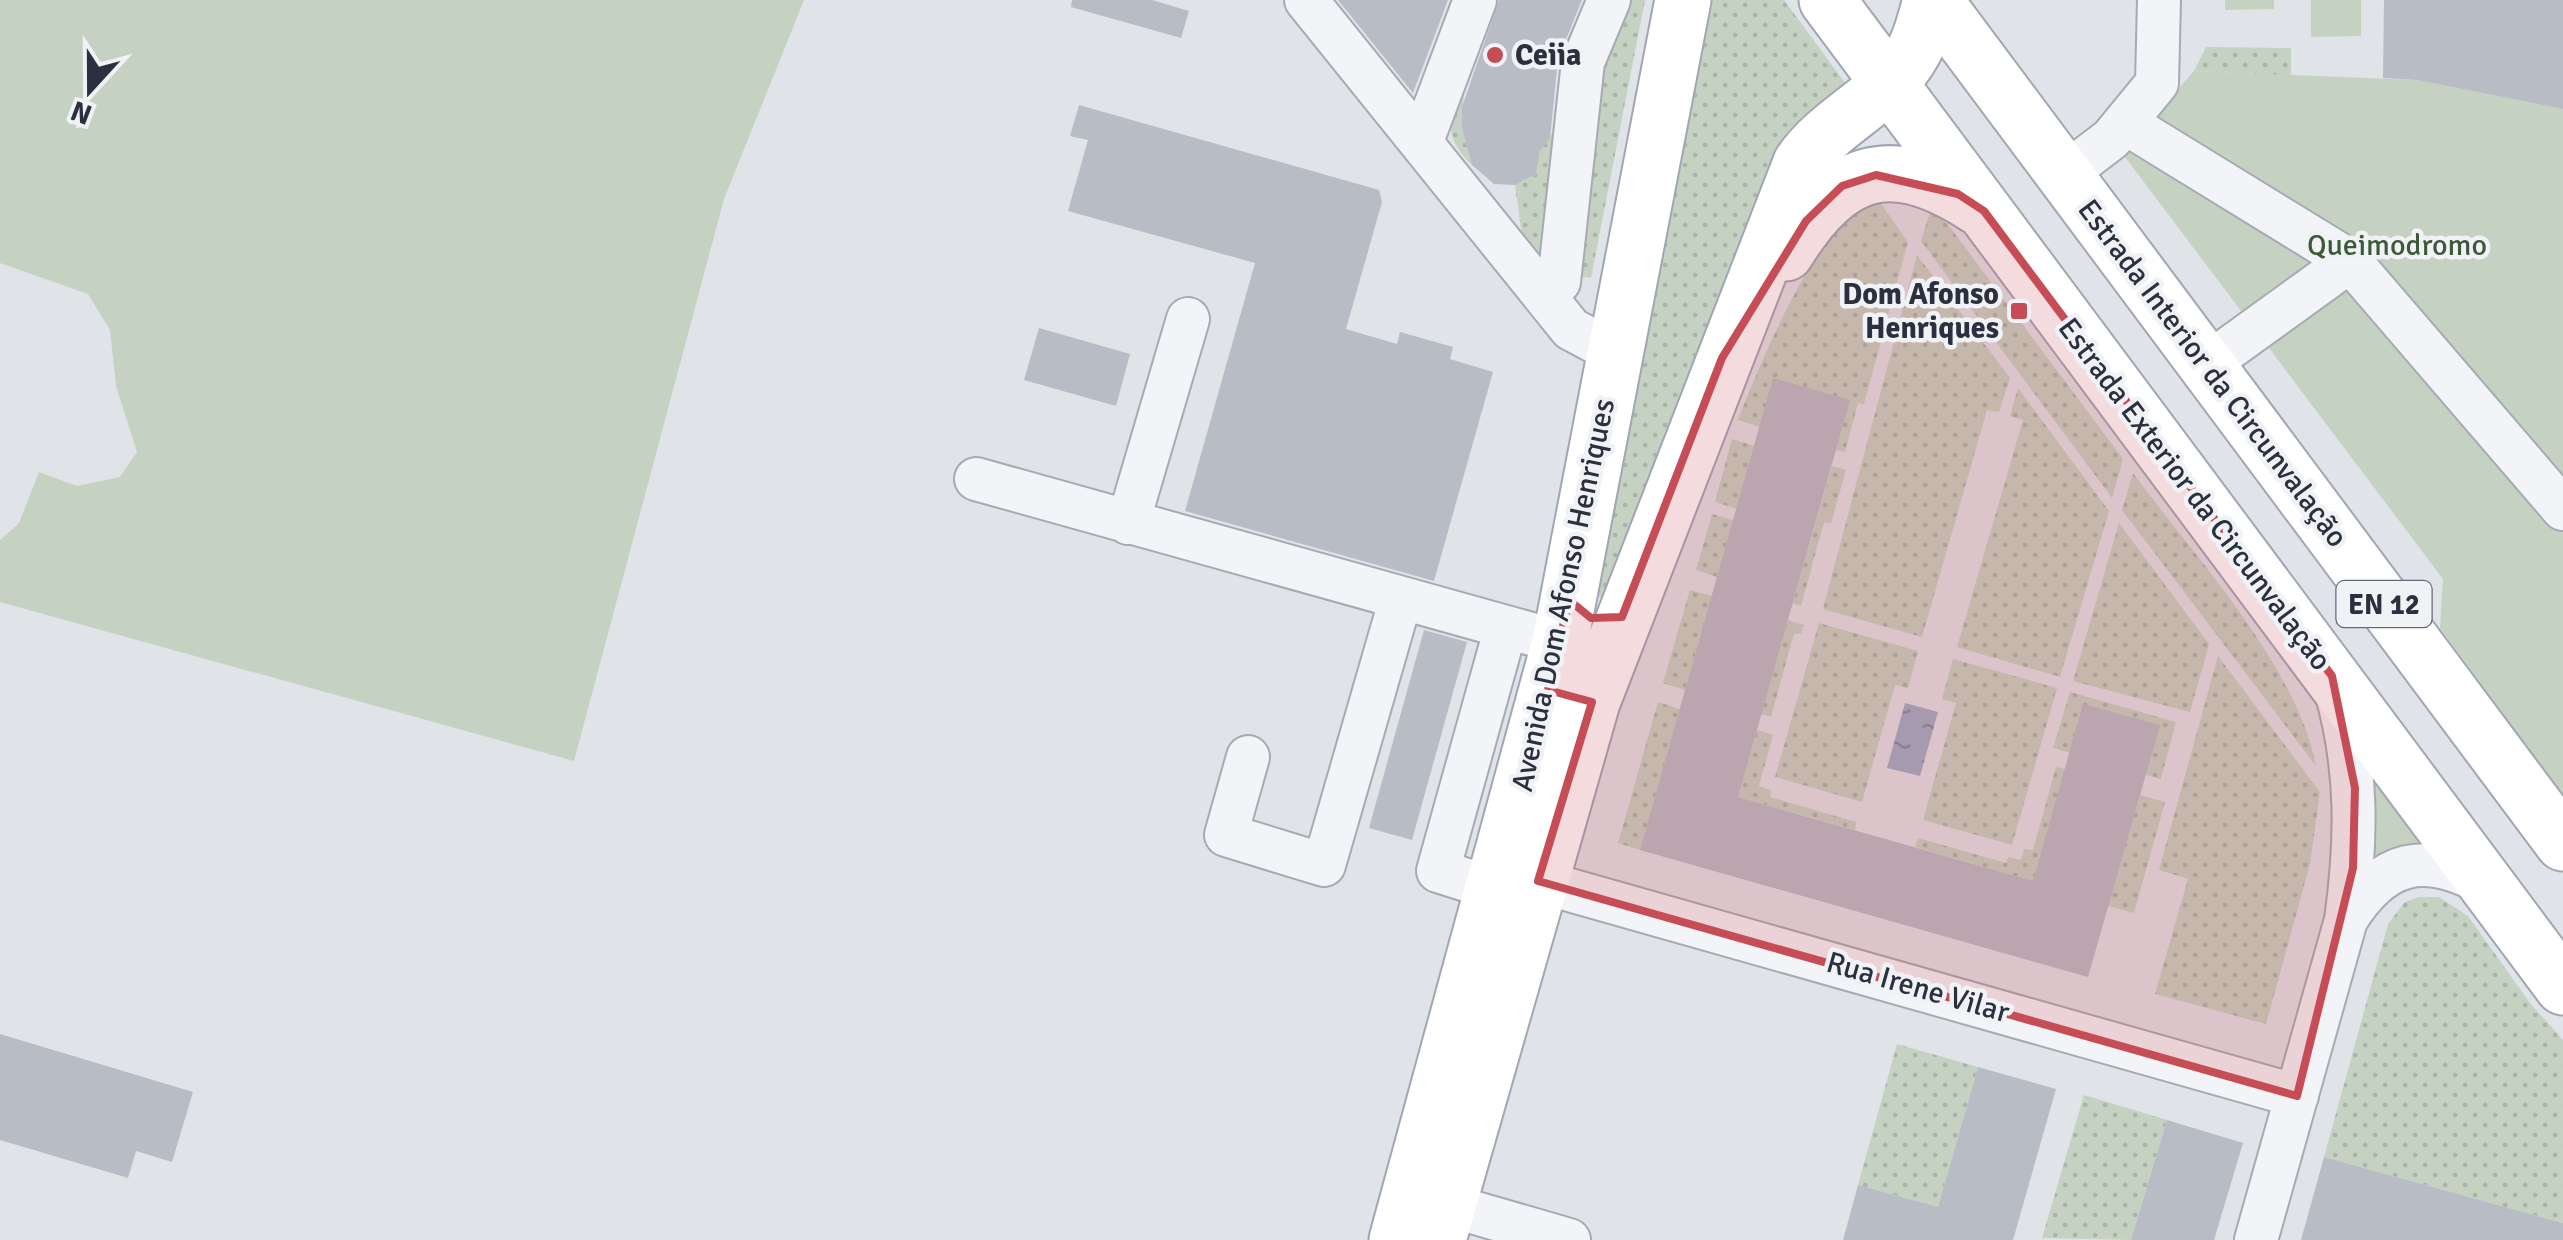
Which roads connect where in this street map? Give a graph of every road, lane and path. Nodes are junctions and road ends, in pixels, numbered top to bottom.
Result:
1 (1306, 0) edge
2 (1476, 0) edge
3 (1608, 0) edge
4 (1683, 0) edge
5 (1828, 0) edge
6 (1932, 0) edge
7 (2159, 0) edge
8 (1889, 83) junction
9 (2128, 119) junction
10 (1422, 141) junction
11 (2065, 174) junction
12 (1984, 210) junction
13 (2350, 261) junction
14 (1544, 278) junction
15 (1626, 297) junction
16 (1188, 319) dead end
17 (1616, 354) junction
18 (1722, 358) junction
19 (2206, 365) junction
20 (976, 479) dead end
21 (2563, 509) edge
22 (1128, 523) junction
23 (1401, 598) junction
24 (1622, 617) junction
25 (1506, 627) junction
26 (1567, 659) junction
27 (2332, 676) junction
28 (1248, 756) dead end
29 (2563, 843) edge
30 (2484, 884) junction
31 (1516, 885) junction
32 (2346, 920) junction
33 (2563, 987) edge
34 (2297, 1096) junction
35 (1443, 1223) edge
36 (1397, 1240) edge
37 (1569, 1240) edge
38 (2256, 1240) edge

1 - 10 street
2 - 10 street
3 - 14 street
4 - 15 main road, Avenida Dom Afonso Henriques
5 - 8 main road, Estrada Exterior da Circunvalação / EN 12
6 - 8 main road, Avenida Dom Afonso Henriques
6 - 11 main road, Estrada Interior da Circunvalação / EN 12
7 - 9 street
8 - 12 main road, Estrada Exterior da Circunvalação / EN 12
8 - 18 main road, Avenida Dom Afonso Henriques
9 - 11 street
9 - 13 street
10 - 14 street
11 - 19 main road, Estrada Interior da Circunvalação / EN 12
12 - 18 main road
12 - 27 main road, Estrada Exterior da Circunvalação / EN 12
13 - 19 street
13 - 21 street
14 - 15 street
14 - 17 street
15 - 17 main road, Avenida Dom Afonso Henriques
16 - 22 street
17 - 26 main road, Avenida Dom Afonso Henriques
18 - 24 main road, Avenida Dom Afonso Henriques
19 - 29 main road, Estrada Interior da Circunvalação / EN 12
20 - 22 street
22 - 23 street
23 - 25 street
23 - 28 street
24 - 26 main road, Avenida Dom Afonso Henriques
24 - 26 main road
25 - 26 street
25 - 31 street, Rua Irene Vilar
26 - 31 main road, Avenida Dom Afonso Henriques
27 - 30 main road, Estrada Exterior da Circunvalação / EN 12
27 - 32 street
30 - 32 street
30 - 33 main road, Estrada Exterior da Circunvalação / EN 12
31 - 34 street, Rua Irene Vilar
31 - 35 main road, Avenida Dom Afonso Henriques
31 - 36 main road, Avenida Dom Afonso Henriques
32 - 34 street
34 - 38 street
35 - 37 street

